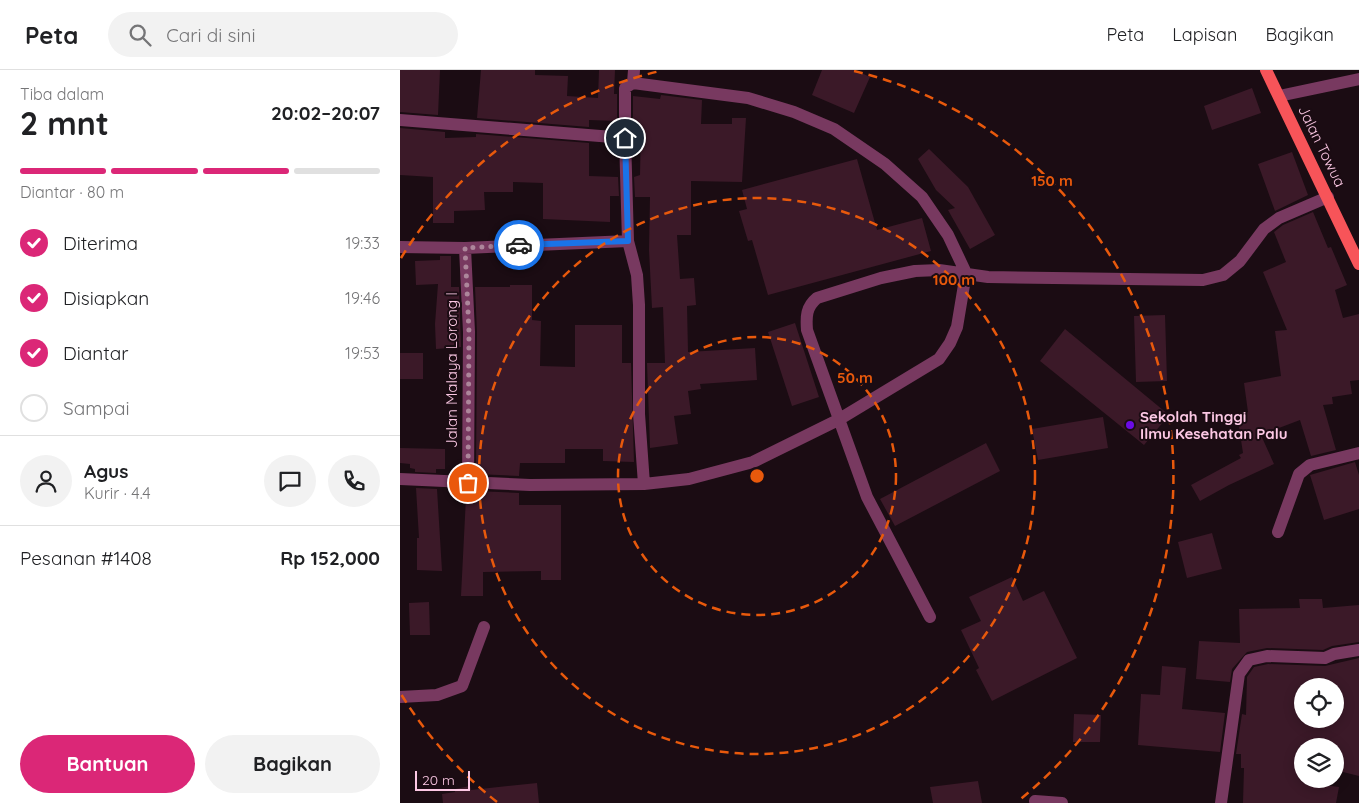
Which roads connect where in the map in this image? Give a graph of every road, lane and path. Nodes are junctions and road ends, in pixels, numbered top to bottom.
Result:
1 (634, 70) edge
2 (1266, 70) edge
3 (1359, 79) edge
4 (633, 83) junction
5 (1279, 96) junction
6 (400, 120) edge
7 (625, 138) junction
8 (1328, 197) junction
9 (628, 241) junction
10 (400, 247) edge
11 (465, 248) junction
12 (1359, 264) edge
13 (966, 273) junction
14 (838, 420) junction
15 (1359, 453) edge
16 (400, 479) edge
17 (468, 483) junction
18 (644, 484) junction
19 (1278, 532) dead end
20 (930, 617) dead end
21 (484, 627) dead end
22 (1359, 650) edge
23 (400, 697) edge
24 (1035, 801) dead end
25 (1062, 803) edge
26 (1221, 803) edge

1 - 4 street
2 - 5 main road, Jalan Towua
3 - 5 street
4 - 7 street
4 - 13 street
5 - 8 main road, Jalan Towua
6 - 7 street
7 - 9 street
8 - 12 main road, Jalan Towua
8 - 13 street
9 - 11 street
9 - 18 street
10 - 11 street
11 - 17 street, Jalan Malaya Lorong I
13 - 14 street
13 - 14 street
14 - 18 street
14 - 20 street
15 - 19 street
16 - 17 street
17 - 18 street
21 - 23 street
22 - 26 street
24 - 25 street

